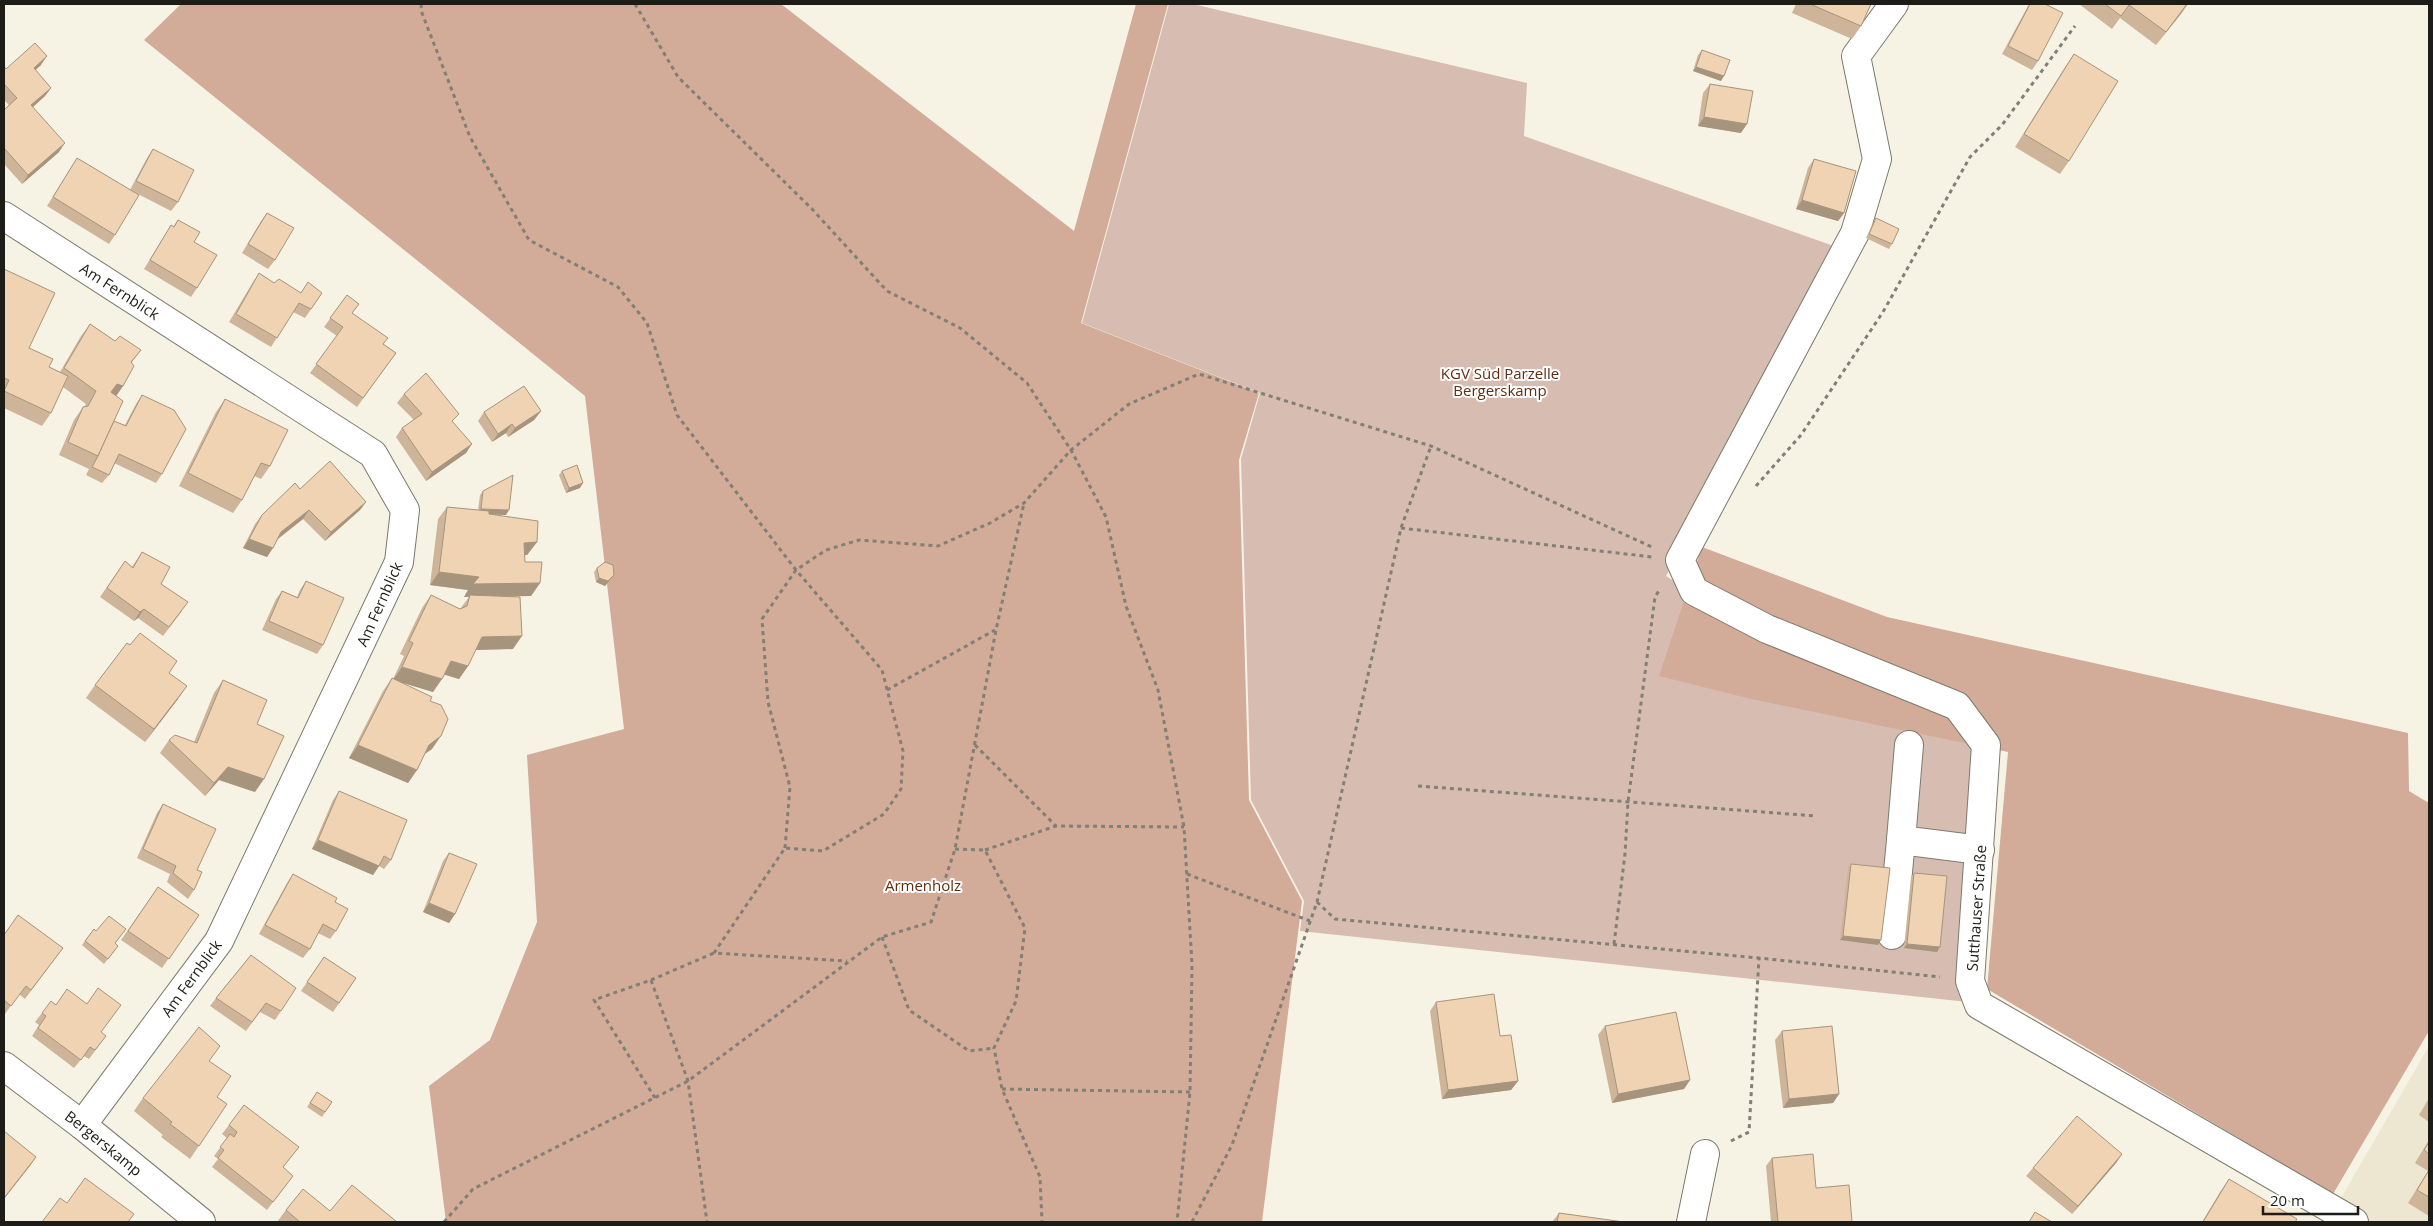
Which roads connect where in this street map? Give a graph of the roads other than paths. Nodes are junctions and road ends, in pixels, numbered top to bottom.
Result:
1 (1894, 4) edge
2 (4, 216) edge
3 (1909, 745) dead end
4 (1901, 840) junction
5 (1980, 850) junction
6 (1892, 935) dead end
7 (4, 1066) edge
8 (82, 1125) junction
9 (1705, 1154) road end
10 (201, 1222) edge
11 (1691, 1222) edge
12 (2354, 1222) edge

1 - 5 street, Sutthauser Straße
2 - 8 street, Am Fernblick
3 - 4 street
4 - 5 street
4 - 6 street
5 - 12 street, Sutthauser Straße
7 - 8 street, Bergerskamp
8 - 10 street, Bergerskamp
9 - 11 street

